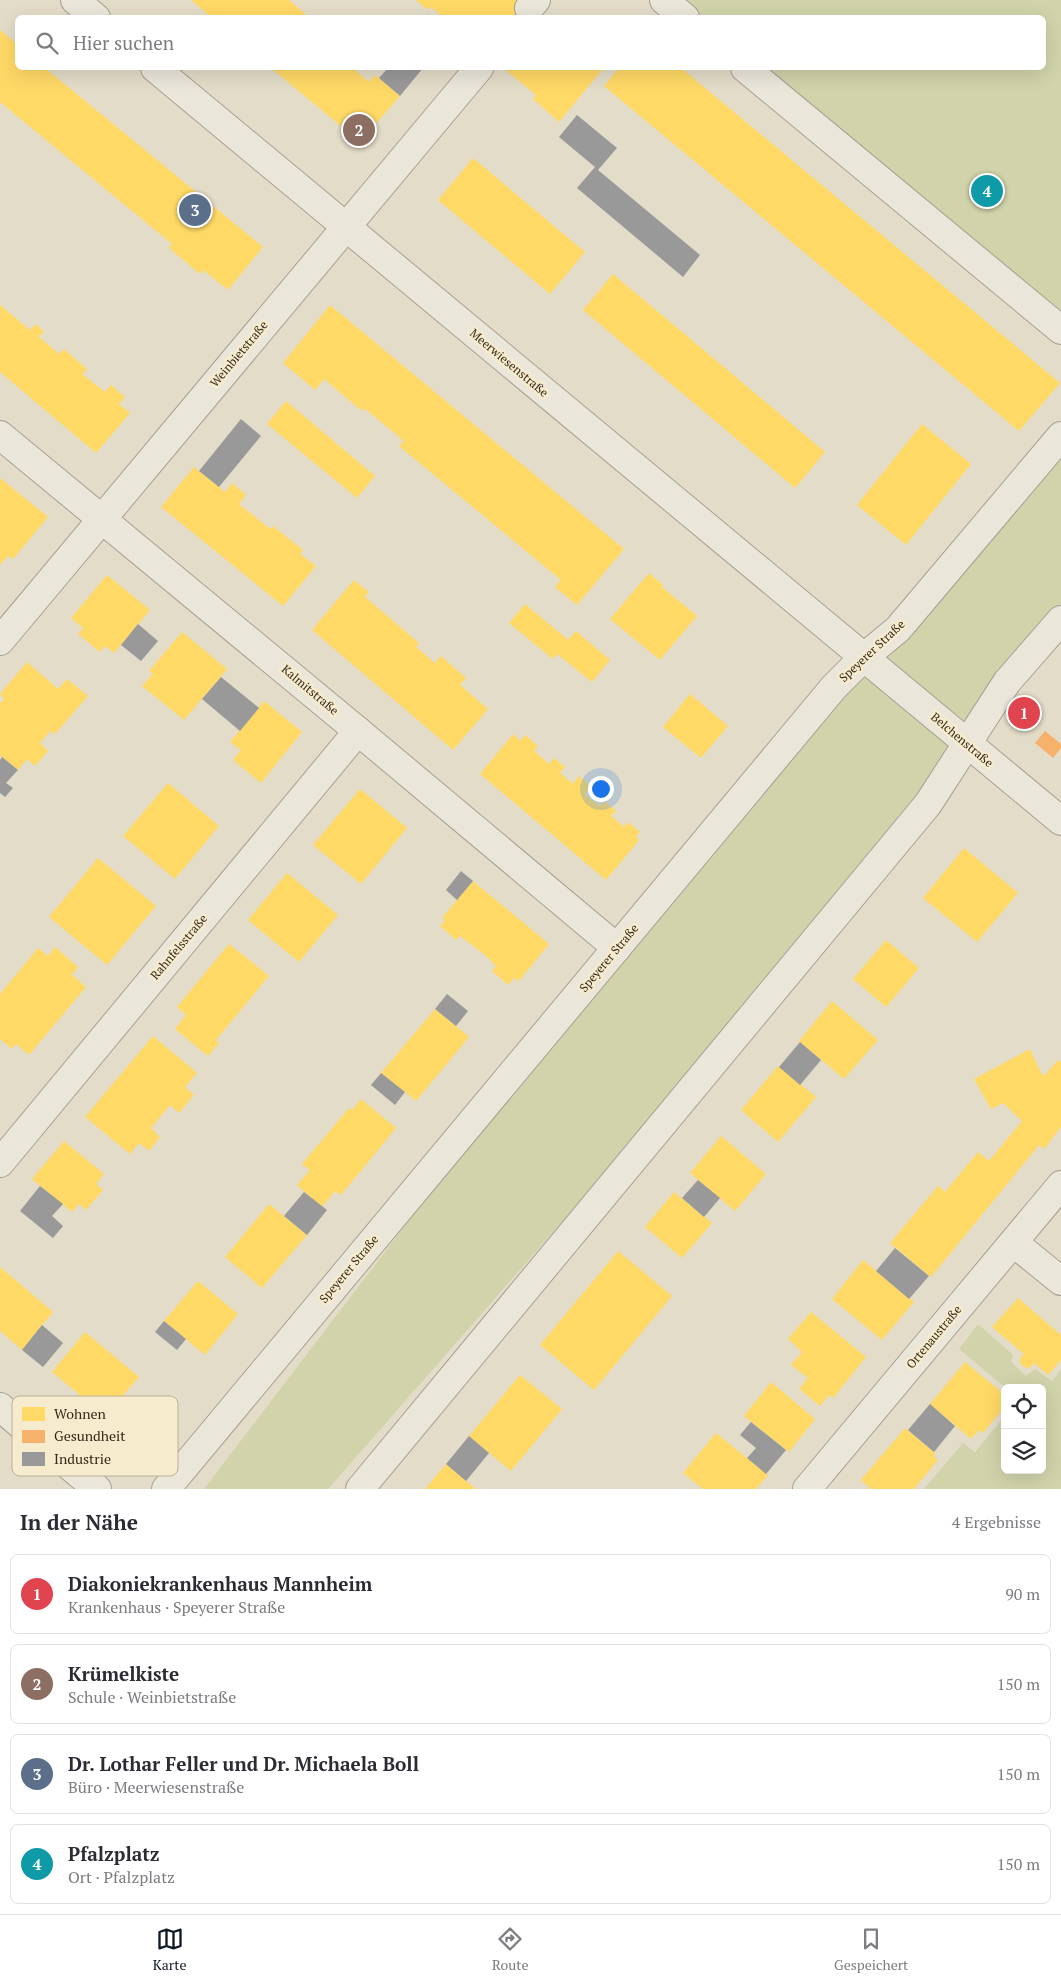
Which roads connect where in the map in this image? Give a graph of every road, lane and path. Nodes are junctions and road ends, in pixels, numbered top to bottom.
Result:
1 (75, 0) edge
2 (664, 0) edge
3 (92, 15) edge
4 (682, 15) edge
5 (158, 70) edge
6 (477, 70) edge
7 (747, 70) edge
8 (345, 226) junction
9 (1061, 330) edge
10 (0, 435) edge
11 (1061, 436) edge
12 (102, 519) junction
13 (1061, 620) edge
14 (0, 641) edge
15 (863, 658) junction
16 (358, 731) junction
17 (966, 744) junction
18 (1061, 821) edge
19 (617, 948) junction
20 (0, 1162) edge
21 (1061, 1185) edge
22 (1014, 1243) junction
23 (1061, 1281) edge
24 (0, 1407) edge
25 (12, 1417) edge
26 (178, 1475) edge
27 (82, 1476) edge
28 (177, 1476) edge
29 (98, 1489) edge
30 (166, 1489) edge
31 (360, 1489) edge
32 (807, 1489) edge

1 - 3 street
2 - 4 street
5 - 8 street, Meerwiesenstraße
6 - 8 street, Weinbietstraße
7 - 9 street
8 - 12 street, Weinbietstraße
8 - 15 street, Meerwiesenstraße
10 - 12 street, Kalmitstraße
11 - 15 street, Speyerer Straße
12 - 14 street, Weinbietstraße
12 - 16 street, Kalmitstraße
13 - 17 street
15 - 17 street, Belchenstraße
15 - 19 street, Speyerer Straße
16 - 19 street, Kalmitstraße
16 - 20 street, Rahnfelsstraße
17 - 18 street, Belchenstraße
17 - 31 street
19 - 26 street, Speyerer Straße
21 - 22 street, Ortenaustraße
22 - 23 street
22 - 32 street, Ortenaustraße
24 - 25 street
27 - 29 street
28 - 30 street, Speyerer Straße

